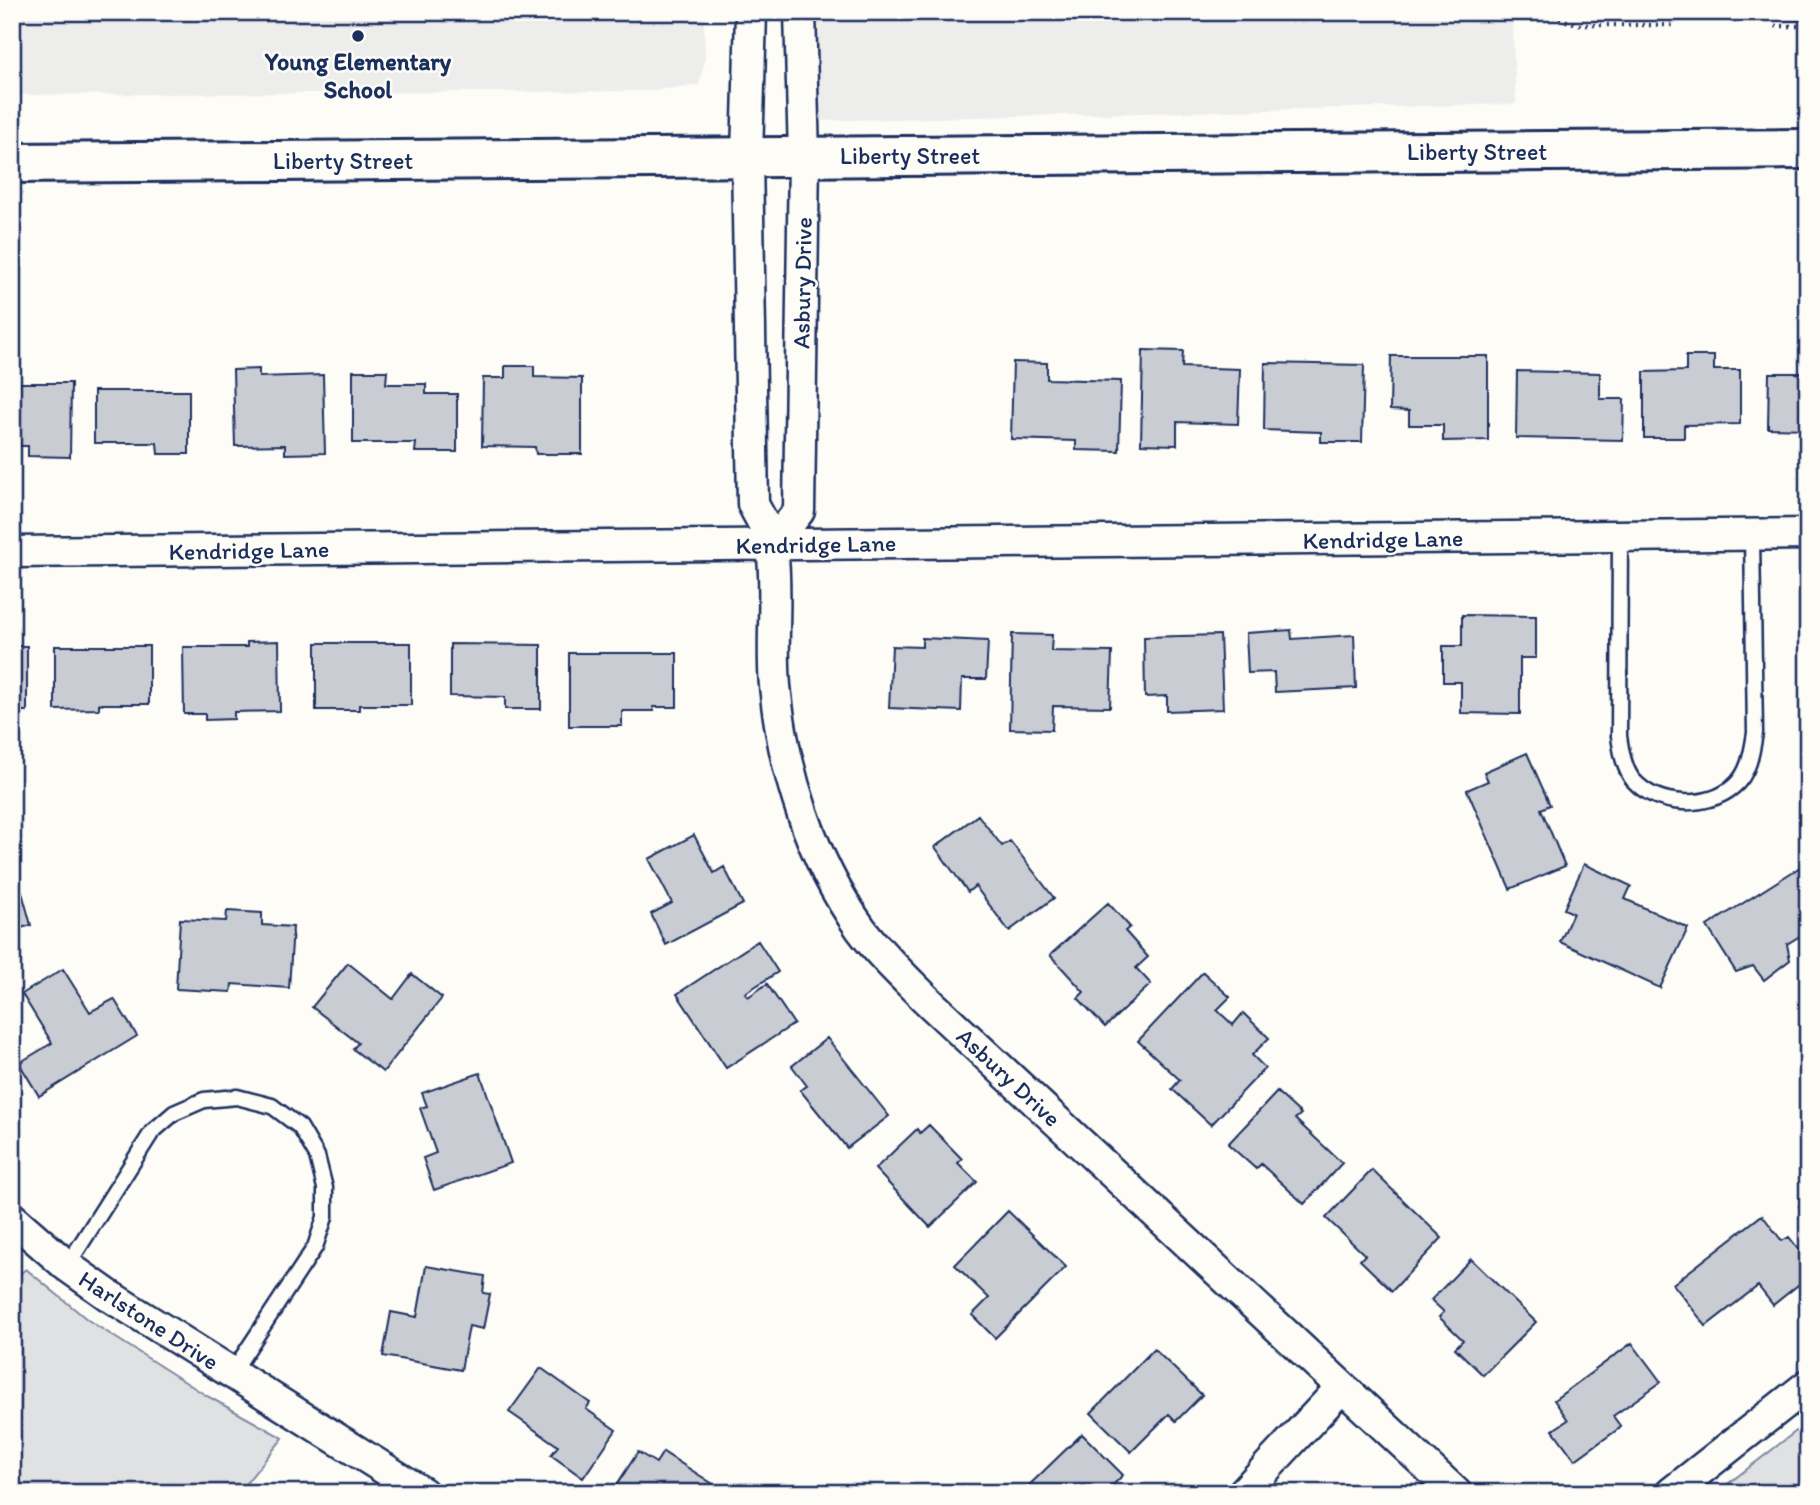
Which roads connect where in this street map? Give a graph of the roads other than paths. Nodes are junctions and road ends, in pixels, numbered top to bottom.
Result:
1 (751, 12) edge
2 (800, 12) edge
3 (1808, 149) edge
4 (804, 156) junction
5 (747, 157) junction
6 (12, 163) edge
7 (1808, 534) edge
8 (1752, 535) junction
9 (1620, 537) junction
10 (772, 545) junction
11 (12, 552) edge
12 (12, 1218) edge
13 (67, 1266) junction
14 (232, 1373) junction
15 (1808, 1385) edge
16 (1341, 1388) junction
17 (423, 1493) edge
18 (1243, 1493) edge
19 (1456, 1493) edge
20 (1671, 1493) edge

1 - 5 street, Asbury Drive
2 - 4 street, Asbury Drive
3 - 4 street, Liberty Street
4 - 5 street, Liberty Street
4 - 10 street, Asbury Drive
5 - 6 street, Liberty Street
5 - 10 street, Asbury Drive
7 - 8 street, Kendridge Lane
8 - 9 street, Kendridge Lane
8 - 9 lane
9 - 10 street, Kendridge Lane
10 - 11 street, Kendridge Lane
10 - 16 street, Asbury Drive
12 - 13 street, Harlstone Drive
13 - 14 street, Harlstone Drive
13 - 14 lane, Harlstone Drive
14 - 17 street, Harlstone Drive
15 - 20 street
16 - 18 street
16 - 19 street, Asbury Drive

